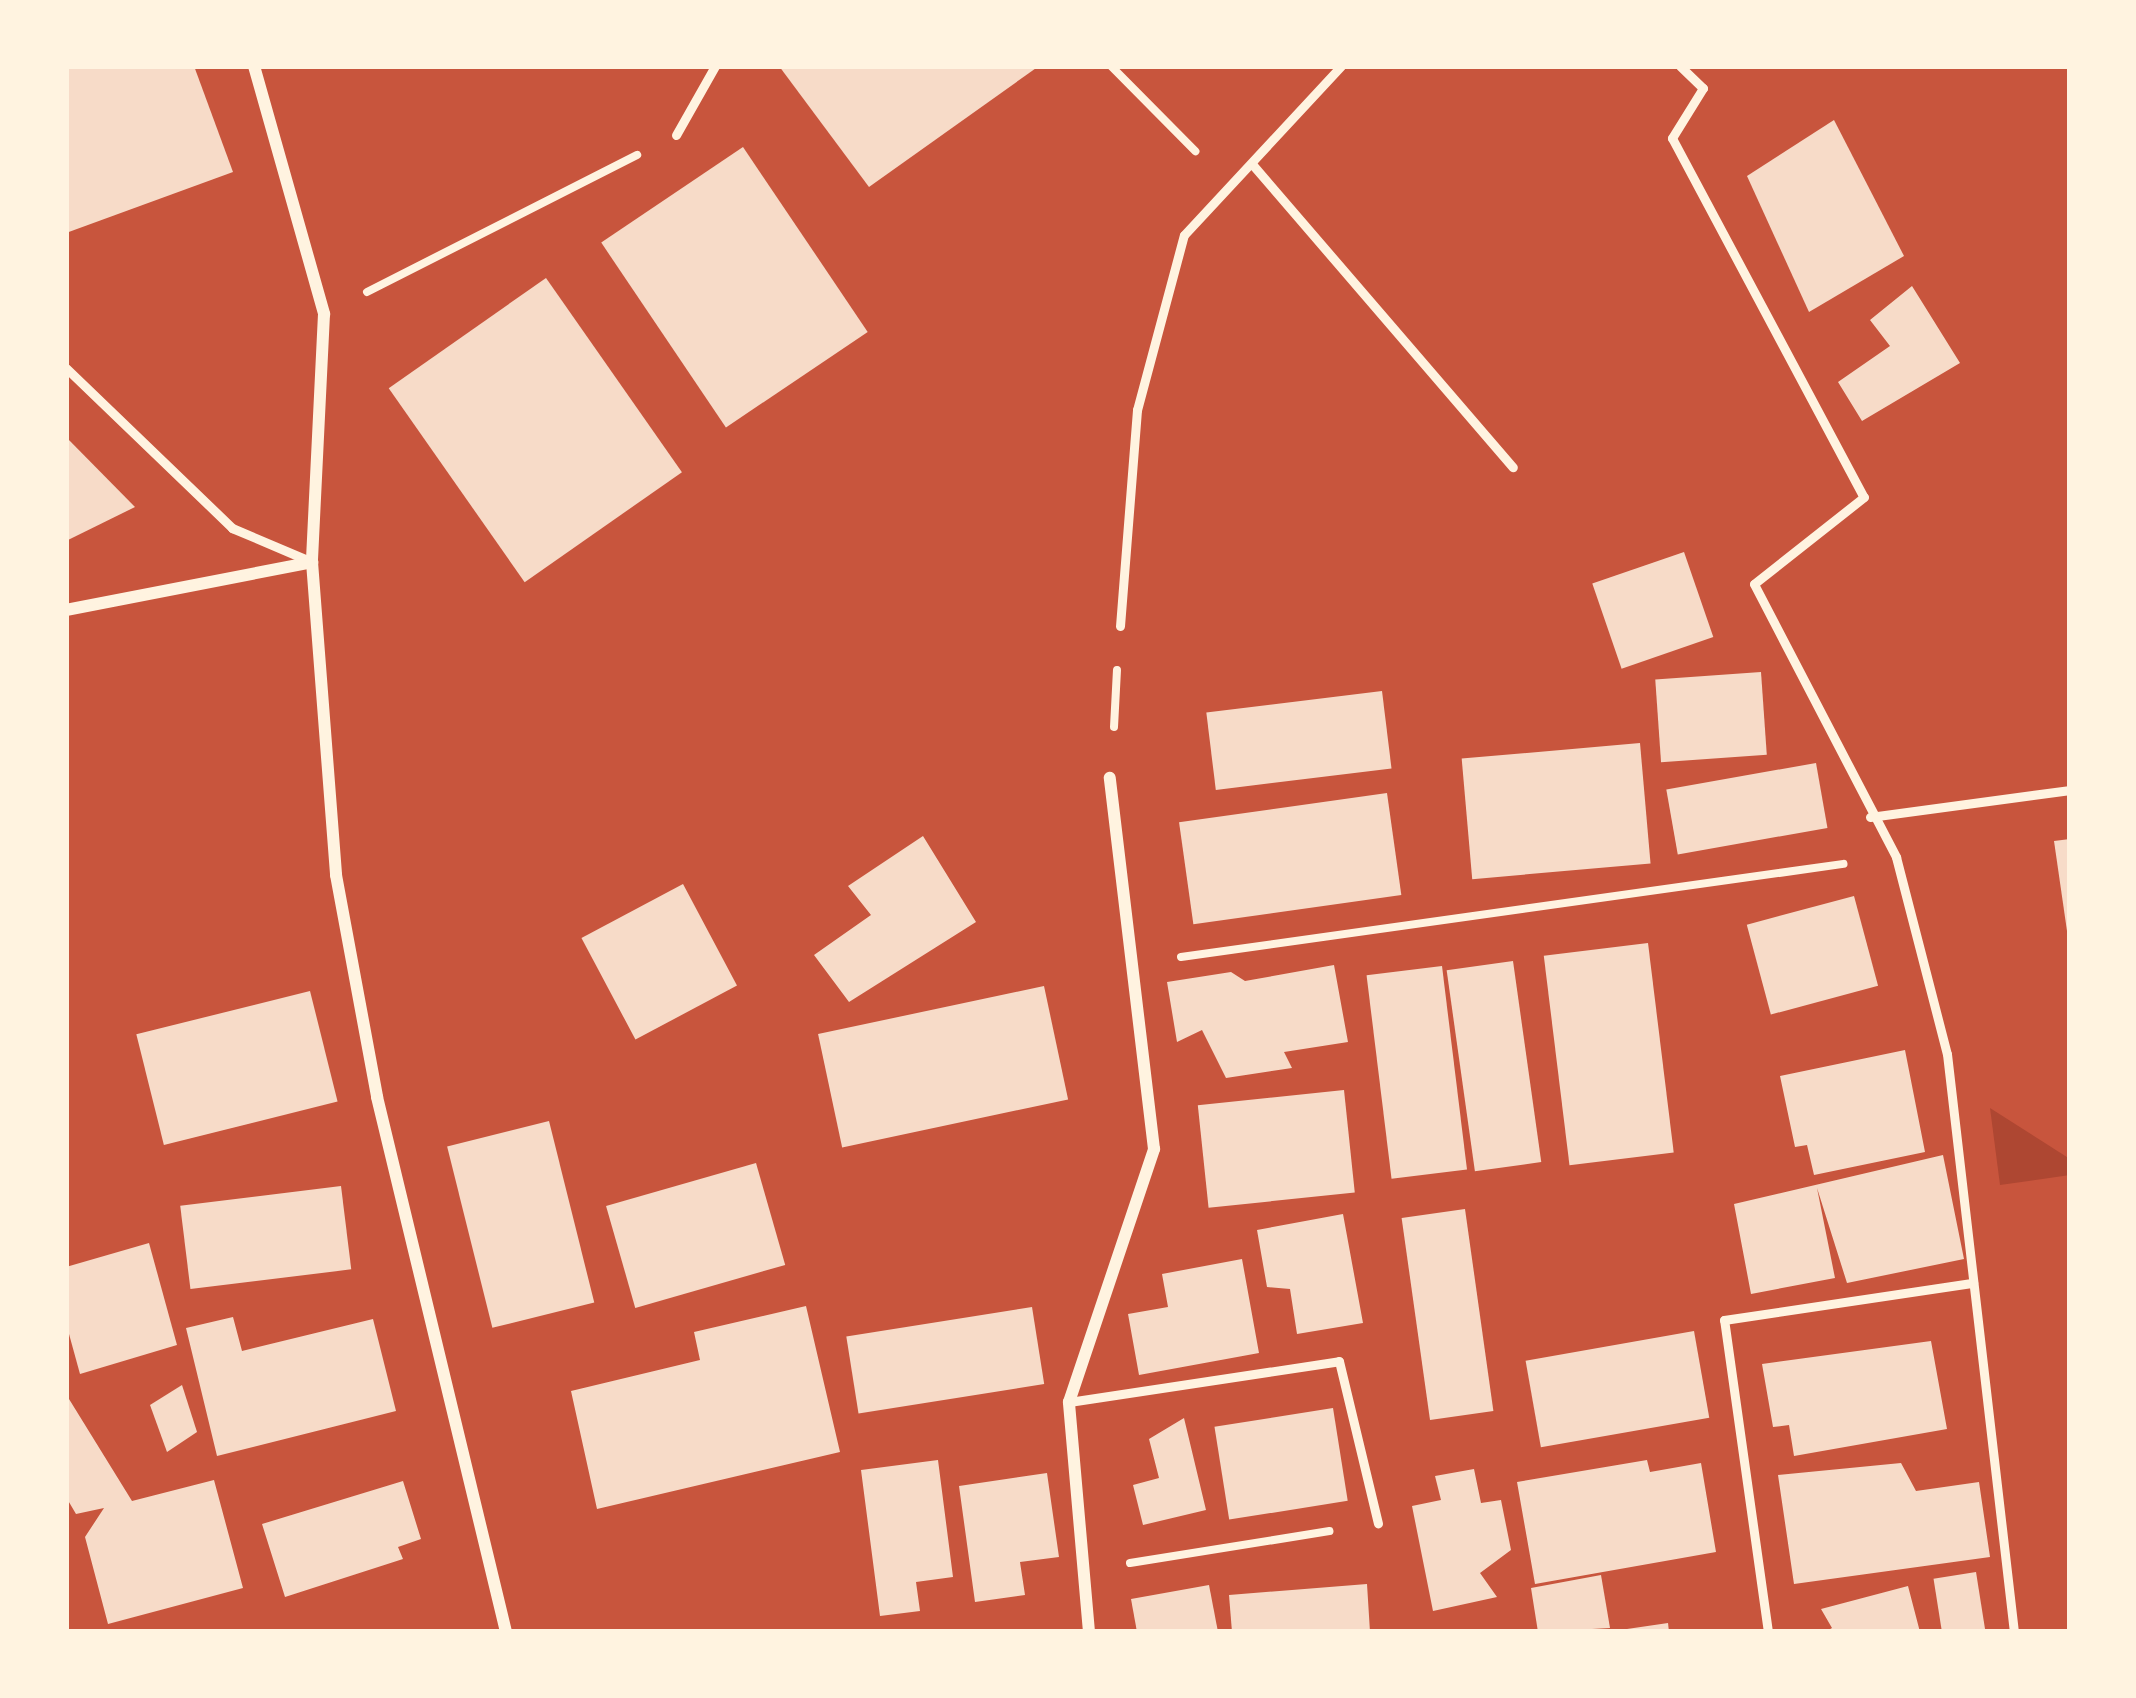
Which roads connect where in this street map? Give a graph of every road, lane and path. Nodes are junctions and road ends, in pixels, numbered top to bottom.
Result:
1 (254, 66) edge
2 (715, 66) edge
3 (1111, 66) edge
4 (1341, 66) edge
5 (1680, 66) edge
6 (676, 135) joint
7 (1252, 164) junction
8 (1230, 186) junction
9 (324, 314) junction
10 (66, 368) edge
11 (1513, 467) dead end
12 (313, 562) junction
13 (66, 610) edge
14 (1120, 626) joint
15 (1110, 778) joint
16 (2070, 790) edge
17 (1870, 817) junction
18 (1896, 857) junction
19 (1132, 964) junction
20 (1973, 1283) junction
21 (1069, 1402) junction
22 (1378, 1522) joint
23 (1084, 1570) junction
24 (506, 1632) edge
25 (1089, 1632) edge
26 (1768, 1632) edge
27 (2014, 1632) edge

1 - 9 street
2 - 6 lane
3 - 8 path
4 - 7 lane
5 - 17 lane
6 - 9 path
7 - 8 lane
7 - 11 lane
8 - 14 lane
9 - 12 street
10 - 12 lane
12 - 13 street
12 - 24 street
14 - 15 path
15 - 19 street
16 - 17 lane
17 - 18 lane
18 - 19 path
18 - 20 lane
19 - 21 street
20 - 26 lane
20 - 27 lane
21 - 22 lane
21 - 23 street
22 - 23 path
23 - 25 street

